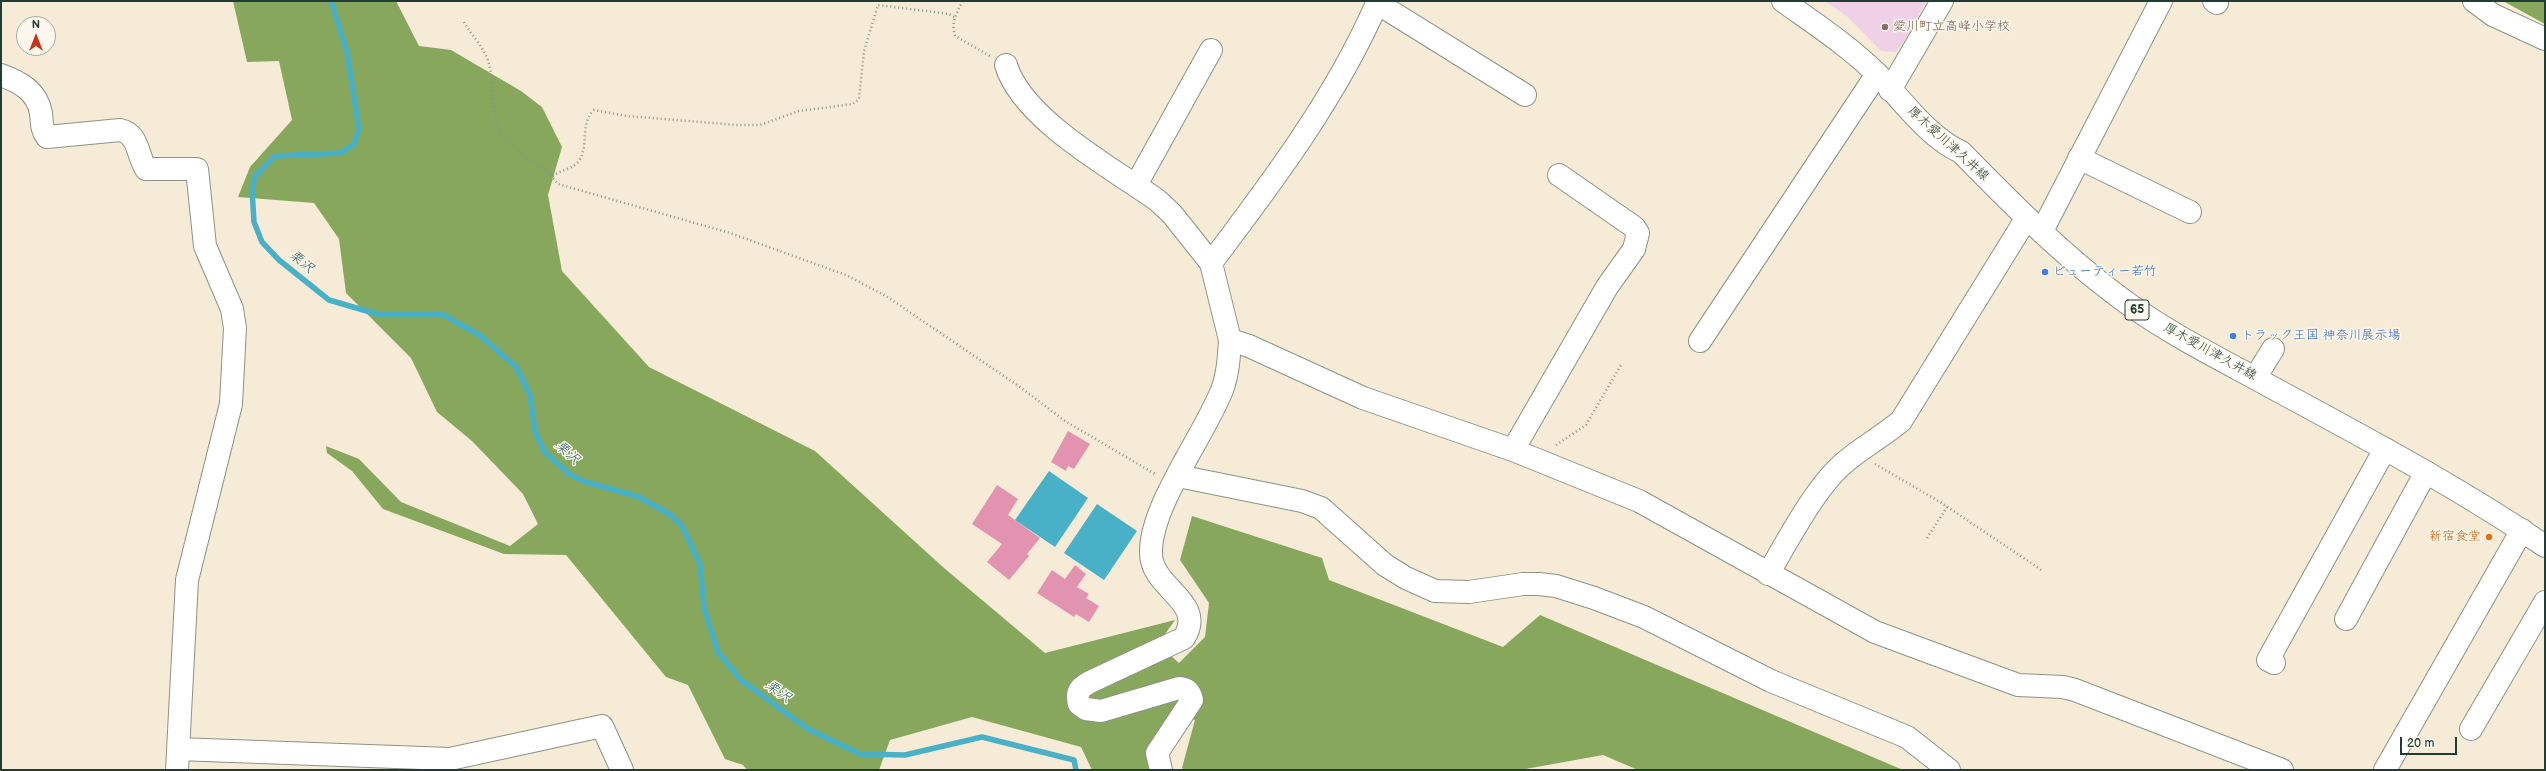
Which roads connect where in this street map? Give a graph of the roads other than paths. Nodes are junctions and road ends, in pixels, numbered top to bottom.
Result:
1 (1783, 1) edge
2 (1942, 1) edge
3 (2160, 1) edge
4 (2474, 1) edge
5 (1377, 2) edge
6 (2545, 39) edge
7 (1211, 50) dead end
8 (1006, 65) road end
9 (1, 75) edge
10 (1883, 82) junction
11 (1524, 95) dead end
12 (2078, 158) junction
13 (1559, 175) dead end
14 (1136, 185) junction
15 (2190, 212) dead end
16 (2034, 225) junction
17 (1211, 263) junction
18 (1230, 340) junction
19 (1700, 341) dead end
20 (2273, 349) dead end
21 (2255, 378) junction
22 (2385, 449) junction
23 (1513, 450) junction
24 (2426, 472) junction
25 (1177, 478) junction
26 (2522, 530) junction
27 (2545, 546) edge
28 (1768, 574) junction
29 (2545, 602) edge
30 (2347, 608) dead end
31 (2274, 663) dead end
32 (2471, 729) dead end
33 (178, 749) junction
34 (177, 770) edge
35 (622, 770) edge
36 (1161, 770) edge
37 (1949, 770) edge
38 (2282, 770) edge
39 (2385, 770) edge

1 - 10 street, 厚木愛川津久井線 / 65
2 - 10 street
3 - 12 street
4 - 6 street
5 - 11 street
5 - 17 street
7 - 14 street
8 - 14 street
9 - 33 street
10 - 16 street, 厚木愛川津久井線 / 65
10 - 19 street
12 - 15 street
12 - 16 street
13 - 23 street
14 - 17 street
16 - 21 street, 厚木愛川津久井線 / 65
16 - 28 street
17 - 18 street
18 - 23 street
18 - 25 street
20 - 21 street
21 - 22 street, 厚木愛川津久井線 / 65
22 - 24 street, 厚木愛川津久井線 / 65
22 - 31 street
23 - 28 street
24 - 26 street, 厚木愛川津久井線 / 65
24 - 30 street
25 - 36 street
25 - 37 street
26 - 27 street, 厚木愛川津久井線 / 65
26 - 39 street
28 - 38 street
29 - 32 street
33 - 34 street
33 - 35 street

